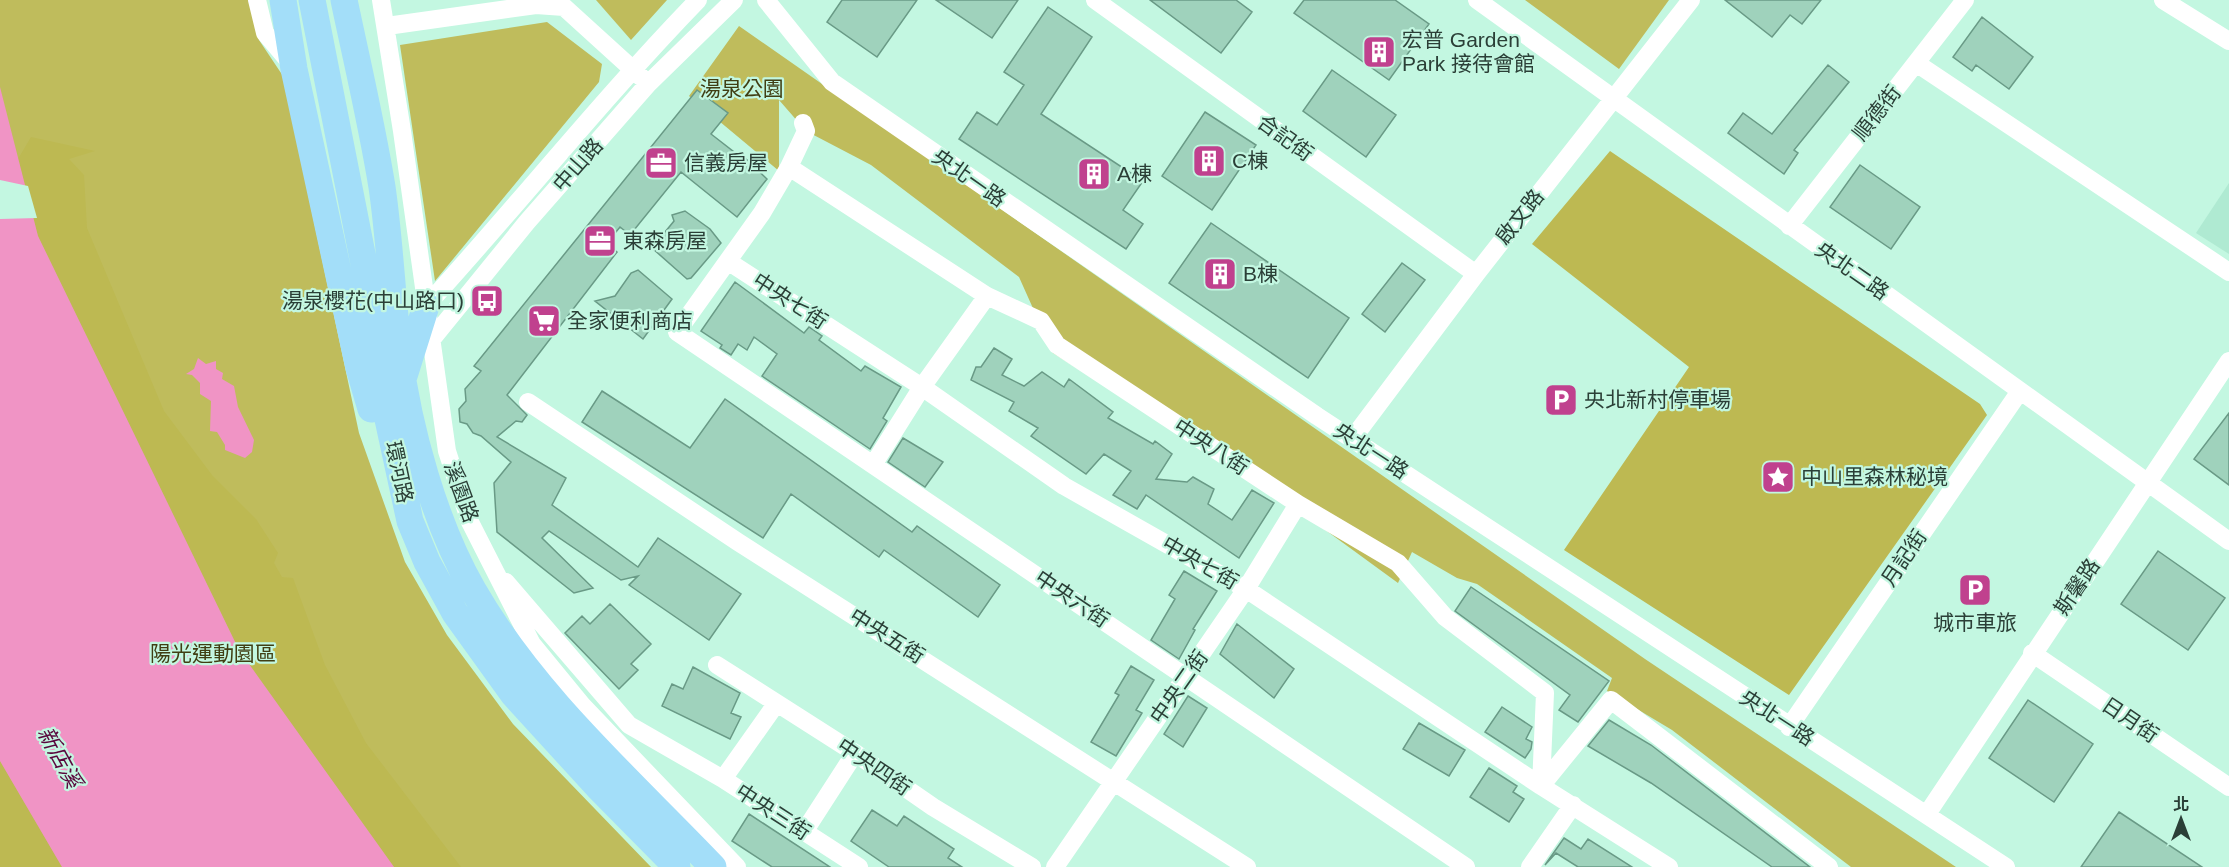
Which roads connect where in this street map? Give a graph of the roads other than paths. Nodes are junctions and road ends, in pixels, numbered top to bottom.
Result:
1 (257, 0) edge
2 (285, 0) edge
3 (312, 0) edge
4 (324, 0) edge
5 (344, 0) edge
6 (381, 0) edge
7 (698, 0) edge
8 (734, 0) edge
9 (766, 0) edge
10 (1095, 0) edge
11 (1477, 0) edge
12 (1691, 0) edge
13 (1965, 0) edge
14 (2163, 0) edge
15 (387, 29) junction
16 (2229, 41) edge
17 (1916, 63) junction
18 (294, 69) junction
19 (631, 69) junction
20 (648, 84) junction
21 (1614, 98) junction
22 (803, 123) dead end
23 (789, 167) junction
24 (1789, 226) junction
25 (729, 262) junction
26 (389, 265) junction
27 (2229, 272) edge
28 (1476, 274) junction
29 (987, 296) junction
30 (426, 306) junction
31 (406, 349) junction
32 (2229, 362) edge
33 (402, 380) junction
34 (922, 387) junction
35 (2020, 391) junction
36 (528, 402) dead end
37 (389, 426) junction
38 (1353, 438) junction
39 (873, 465) junction
40 (2148, 484) junction
41 (1298, 504) junction
42 (410, 521) junction
43 (2229, 541) edge
44 (493, 567) junction
45 (1246, 589) junction
46 (2032, 653) junction
47 (717, 665) dead end
48 (1186, 676) junction
49 (776, 704) junction
50 (1789, 727) junction
51 (855, 753) junction
52 (723, 779) junction
53 (1113, 782) junction
54 (1541, 786) junction
55 (2229, 787) edge
56 (1573, 805) junction
57 (1927, 814) junction
58 (804, 832) junction
59 (677, 867) edge
60 (713, 867) edge
61 (737, 867) edge
62 (859, 867) edge
63 (1032, 867) edge
64 (1054, 867) edge
65 (1247, 867) edge
66 (1466, 867) edge
67 (1530, 867) edge
68 (1669, 867) edge
69 (1829, 867) edge
70 (2006, 867) edge

1 - 18 street
2 - 18 highway
2 - 31 highway, 環河路
3 - 31 highway
4 - 26 highway
5 - 26 highway, 環河路
6 - 15 street
7 - 19 street, 中山路
8 - 20 street, 中山路
9 - 38 street, 央北一路
10 - 28 street, 合記街
11 - 21 street, 央北二路
12 - 21 street, 啟文路
13 - 17 street, 順德街
14 - 16 street
15 - 19 street
15 - 30 street
17 - 24 street, 順德街
17 - 27 street
18 - 42 highway
19 - 20 street
19 - 30 street, 中山路
20 - 31 street, 中山路
21 - 24 street, 央北二路
21 - 28 street, 啟文路
22 - 23 street
23 - 25 street
23 - 29 street, 中央八街
24 - 35 street, 央北二路
25 - 34 street, 中央七街
25 - 39 street, 中央六街
26 - 31 highway, 環河路
28 - 38 street, 啟文路
29 - 34 street
29 - 41 street, 中央八街
30 - 31 highway
31 - 33 highway, 環河路
31 - 37 highway, 環河路
31 - 44 street, 溪園路
32 - 40 street, 斯馨路
33 - 37 highway
33 - 60 highway, 環河路
34 - 39 street
34 - 45 street, 中央七街
35 - 40 street, 央北二路
35 - 50 street, 月記街
36 - 53 street, 中央五街
37 - 42 highway, 環河路
38 - 50 street, 央北一路
39 - 48 street, 中央六街
40 - 43 street, 央北二路
40 - 46 street, 斯馨路
41 - 45 street, 中央二街
41 - 54 street, 中央八街
42 - 59 highway, 環河路
44 - 52 street
44 - 61 street, 溪園路
45 - 48 street, 中央二街
45 - 54 street, 中央七街
46 - 55 street, 日月街
46 - 57 street, 斯馨路
47 - 49 street, 中央四街
48 - 53 street, 中央二街
48 - 66 street, 中央六街
49 - 51 street, 中央四街
49 - 52 street, 中央三街
50 - 57 street, 央北一路
51 - 58 street
51 - 63 street, 中央四街
52 - 58 street, 中央三街
53 - 64 street, 中央二街
53 - 65 street, 中央五街
54 - 56 street, 中央七街
54 - 69 street
56 - 67 street
56 - 68 street, 中央七街
57 - 70 street, 央北一路
58 - 62 street, 中央三街

